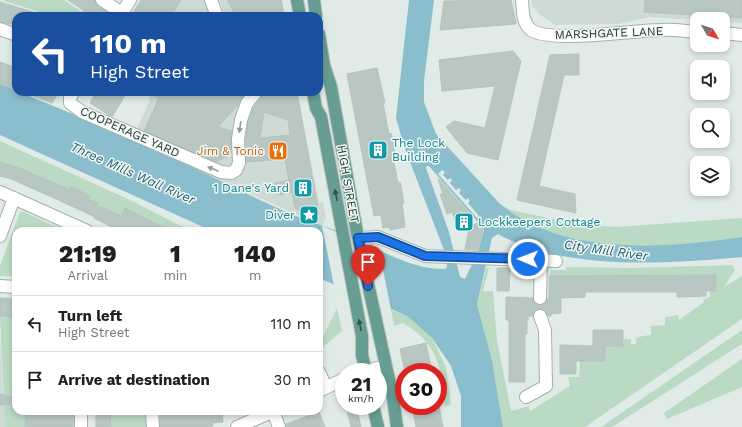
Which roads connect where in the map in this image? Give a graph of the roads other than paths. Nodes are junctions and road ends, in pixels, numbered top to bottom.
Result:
1 (102, 0) edge
2 (130, 0) edge
3 (210, 0) edge
4 (297, 0) edge
5 (314, 0) edge
6 (522, 0) edge
7 (118, 12) edge
8 (122, 12) edge
9 (215, 12) edge
10 (299, 12) edge
11 (316, 12) edge
12 (0, 29) edge
13 (690, 32) edge
14 (12, 34) edge
15 (730, 34) edge
16 (742, 35) edge
17 (323, 68) edge
18 (253, 96) edge
19 (314, 96) edge
20 (71, 97) edge
21 (0, 192) edge
22 (14, 198) junction
23 (78, 227) edge
24 (0, 236) edge
25 (358, 239) junction
26 (541, 259) junction
27 (556, 261) dead end
28 (0, 286) edge
29 (12, 287) edge
30 (540, 298) tunnel mouth
31 (540, 316) tunnel mouth
32 (363, 363) edge
33 (385, 363) edge
34 (387, 372) edge
35 (335, 383) edge
36 (323, 389) edge
37 (526, 397) dead end
38 (81, 415) edge
39 (152, 415) edge
40 (264, 415) edge
41 (274, 415) edge
42 (376, 415) edge
43 (81, 427) edge
44 (153, 427) edge
45 (237, 427) edge
46 (278, 427) edge
47 (378, 427) edge
48 (397, 427) edge

1 - 7 street
2 - 8 street
3 - 9 street
4 - 10 main road
5 - 11 main road
6 - 13 street, MARSHGATE LANE
12 - 14 street
15 - 16 street
17 - 25 main road, HIGH STREET
18 -> 20 street, COOPERAGE YARD
32 -> 19 main road, HIGH STREET
21 - 22 street
22 - 23 street
22 - 24 street
25 - 26 street
25 - 33 main road, HIGH STREET
26 - 27 street
26 - 30 street
28 - 29 street
31 - 37 street
34 - 48 main road, HIGH STREET
35 - 36 street
38 - 43 street
39 - 44 street
40 - 45 street
41 - 46 street
42 - 47 main road

